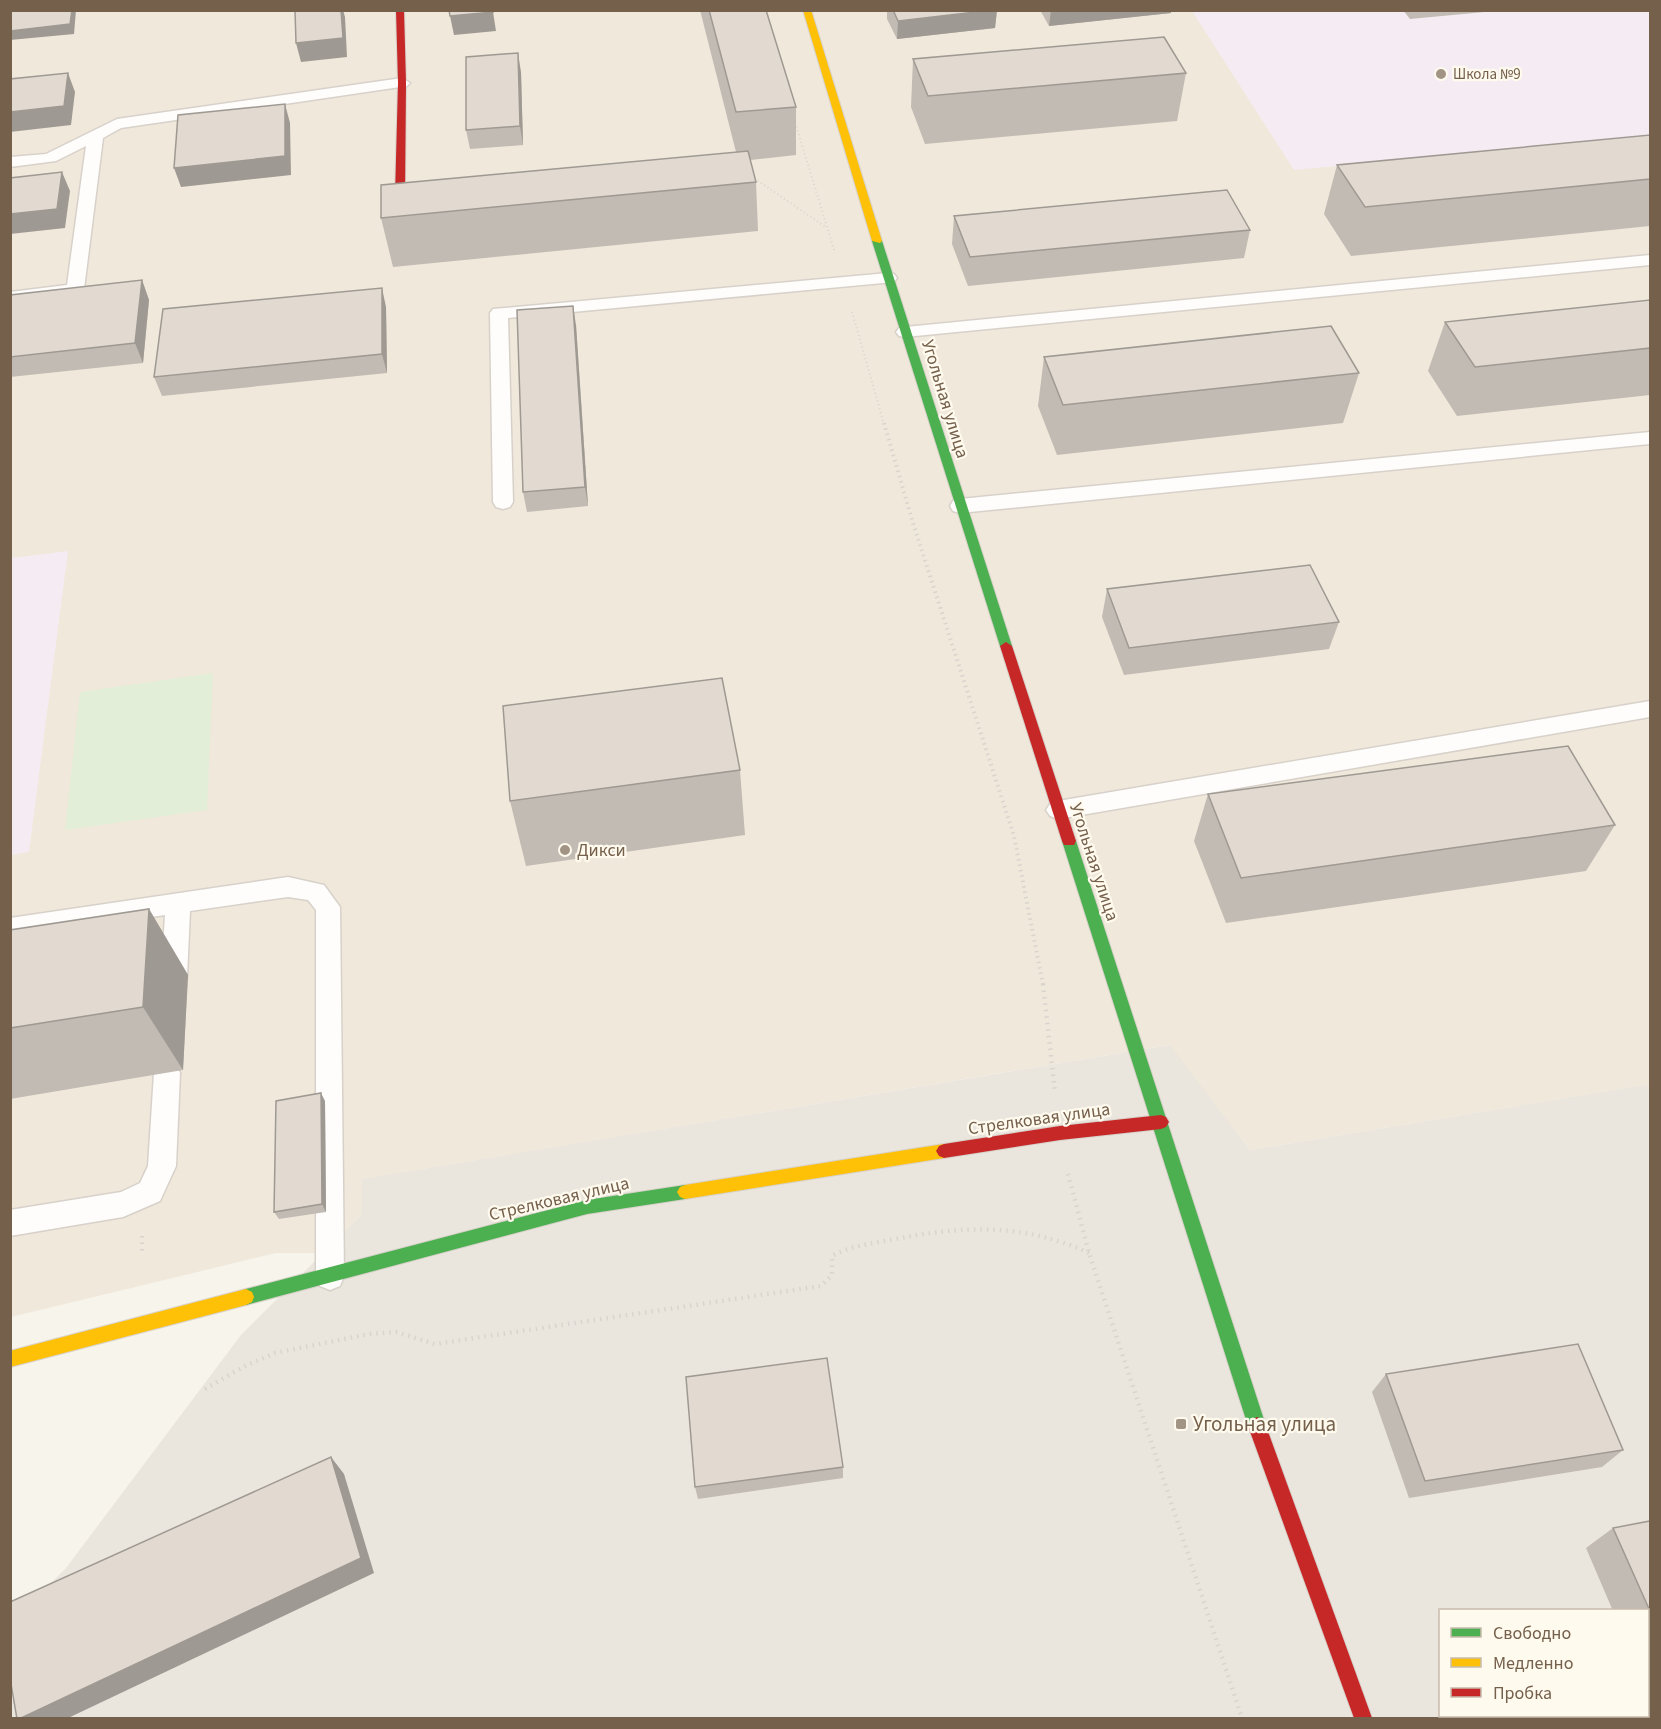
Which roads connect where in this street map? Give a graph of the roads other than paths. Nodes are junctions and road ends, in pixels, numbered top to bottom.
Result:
1 (400, 10) edge
2 (807, 10) edge
3 (402, 83) junction
4 (95, 135) junction
5 (10, 162) edge
6 (400, 196) edge
7 (1650, 260) edge
8 (888, 278) junction
9 (10, 297) edge
10 (905, 332) junction
11 (1650, 438) edge
12 (503, 502) dead end
13 (960, 506) junction
14 (1650, 709) edge
15 (1058, 810) junction
16 (178, 903) junction
17 (10, 928) edge
18 (174, 977) dead end
19 (167, 1073) dead end
20 (1161, 1122) junction
21 (10, 1223) edge
22 (330, 1276) junction
23 (10, 1359) edge
24 (1363, 1719) edge

1 - 3 street
2 - 8 street, Угольная улица
3 - 4 lane
3 - 6 street
4 - 5 lane
4 - 9 lane
7 - 10 lane
8 - 10 street, Угольная улица
8 - 12 lane
10 - 13 street, Угольная улица
11 - 13 lane
13 - 15 street, Угольная улица
14 - 15 lane
15 - 20 street, Угольная улица
16 - 17 lane
16 - 18 lane
16 - 22 lane
19 - 21 lane
20 - 22 street, Стрелковая улица
20 - 24 street, Угольная улица
22 - 23 street, Стрелковая улица

